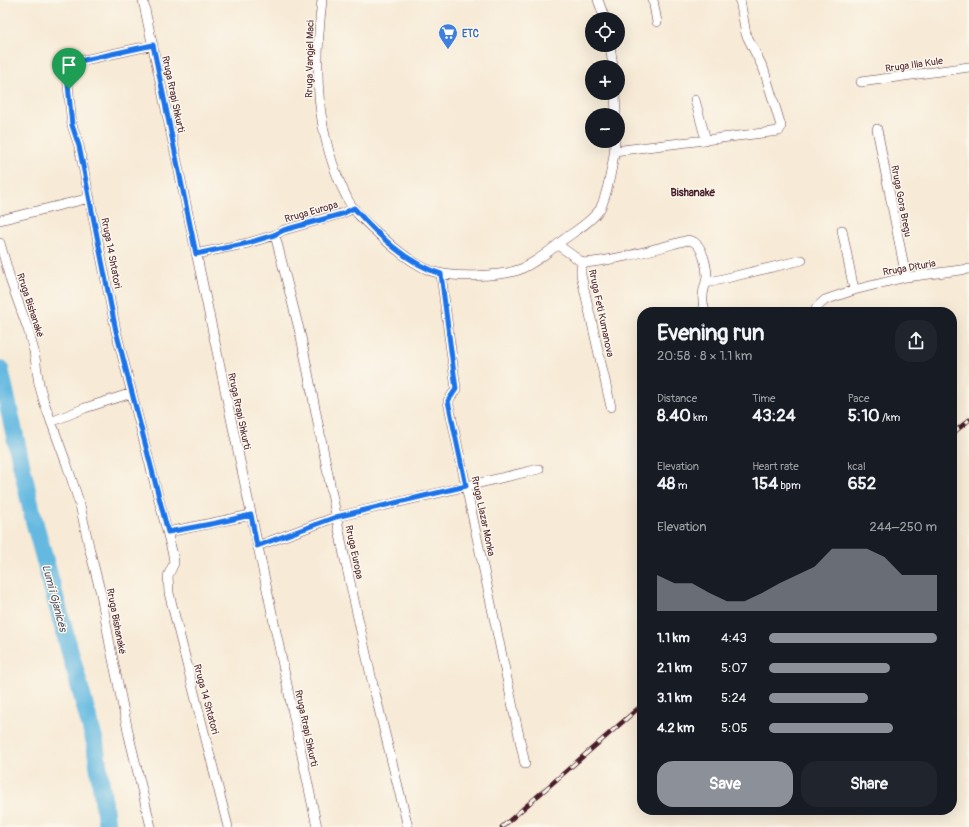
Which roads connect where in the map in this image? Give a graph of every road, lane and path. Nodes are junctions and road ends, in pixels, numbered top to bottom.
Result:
1 (143, 0) edge
2 (322, 0) edge
3 (598, 0) edge
4 (653, 0) edge
5 (740, 0) edge
6 (602, 12) edge
7 (657, 22) dead end
8 (153, 45) junction
9 (969, 67) edge
10 (861, 82) dead end
11 (695, 100) dead end
12 (877, 129) dead end
13 (706, 140) junction
14 (615, 148) edge
15 (614, 151) junction
16 (90, 198) junction
17 (354, 208) junction
18 (0, 220) edge
19 (842, 230) dead end
20 (274, 235) junction
21 (0, 243) edge
22 (558, 245) junction
23 (196, 254) junction
24 (802, 260) dead end
25 (583, 263) junction
26 (969, 269) edge
27 (441, 274) junction
28 (906, 277) junction
29 (706, 283) junction
30 (854, 290) junction
31 (704, 307) edge
32 (817, 307) edge
33 (132, 393) junction
34 (611, 407) dead end
35 (51, 422) junction
36 (539, 469) dead end
37 (466, 486) junction
38 (251, 515) junction
39 (336, 517) junction
40 (168, 532) junction
41 (257, 546) junction
42 (525, 764) dead end
43 (151, 827) edge
44 (228, 827) edge
45 (317, 827) edge
46 (408, 827) edge

1 - 8 street, Rruga Rrapi Shkurti
2 - 17 street, Rruga Vangjel Maci
3 - 6 street
4 - 7 street
5 - 13 street
8 - 16 street, Rruga 14 Shtatori
8 - 23 street, Rruga Rrapi Shkurti
9 - 10 street, Rruga Ilia Kule
11 - 13 street
12 - 28 street, Rruga Gora Bregu
13 - 15 street
14 - 15 street, Rruga Vangjel Maci
15 - 22 street, Rruga Vangjel Maci
16 - 18 street
16 - 33 street, Rruga 14 Shtatori
17 - 20 street, Rruga Europa
17 - 27 street, Rruga Vangjel Maci
19 - 30 street
20 - 23 street, Rruga Europa
20 - 39 street, Rruga Europa
21 - 35 street, Rruga Bishanakë
22 - 25 street
22 - 27 street, Rruga Vangjel Maci
23 - 38 street, Rruga Rrapi Shkurti
24 - 29 street
25 - 29 street, Rruga Feti Kumanova
25 - 34 street, Rruga Feti Kumanova
26 - 28 street, Rruga Dituria
27 - 37 street, Rruga Llazar Monka
28 - 30 street, Rruga Dituria
29 - 31 street, Rruga Feti Kumanova
30 - 32 street, Rruga Dituria
33 - 35 street
33 - 40 street, Rruga 14 Shtatori
35 - 43 street, Rruga Bishanakë
36 - 37 street
37 - 39 street
37 - 42 street, Rruga Llazar Monka
38 - 40 street
38 - 41 street, Rruga Rrapi Shkurti
39 - 41 street
39 - 46 street, Rruga Europa
40 - 44 street, Rruga 14 Shtatori
41 - 45 street, Rruga Rrapi Shkurti

